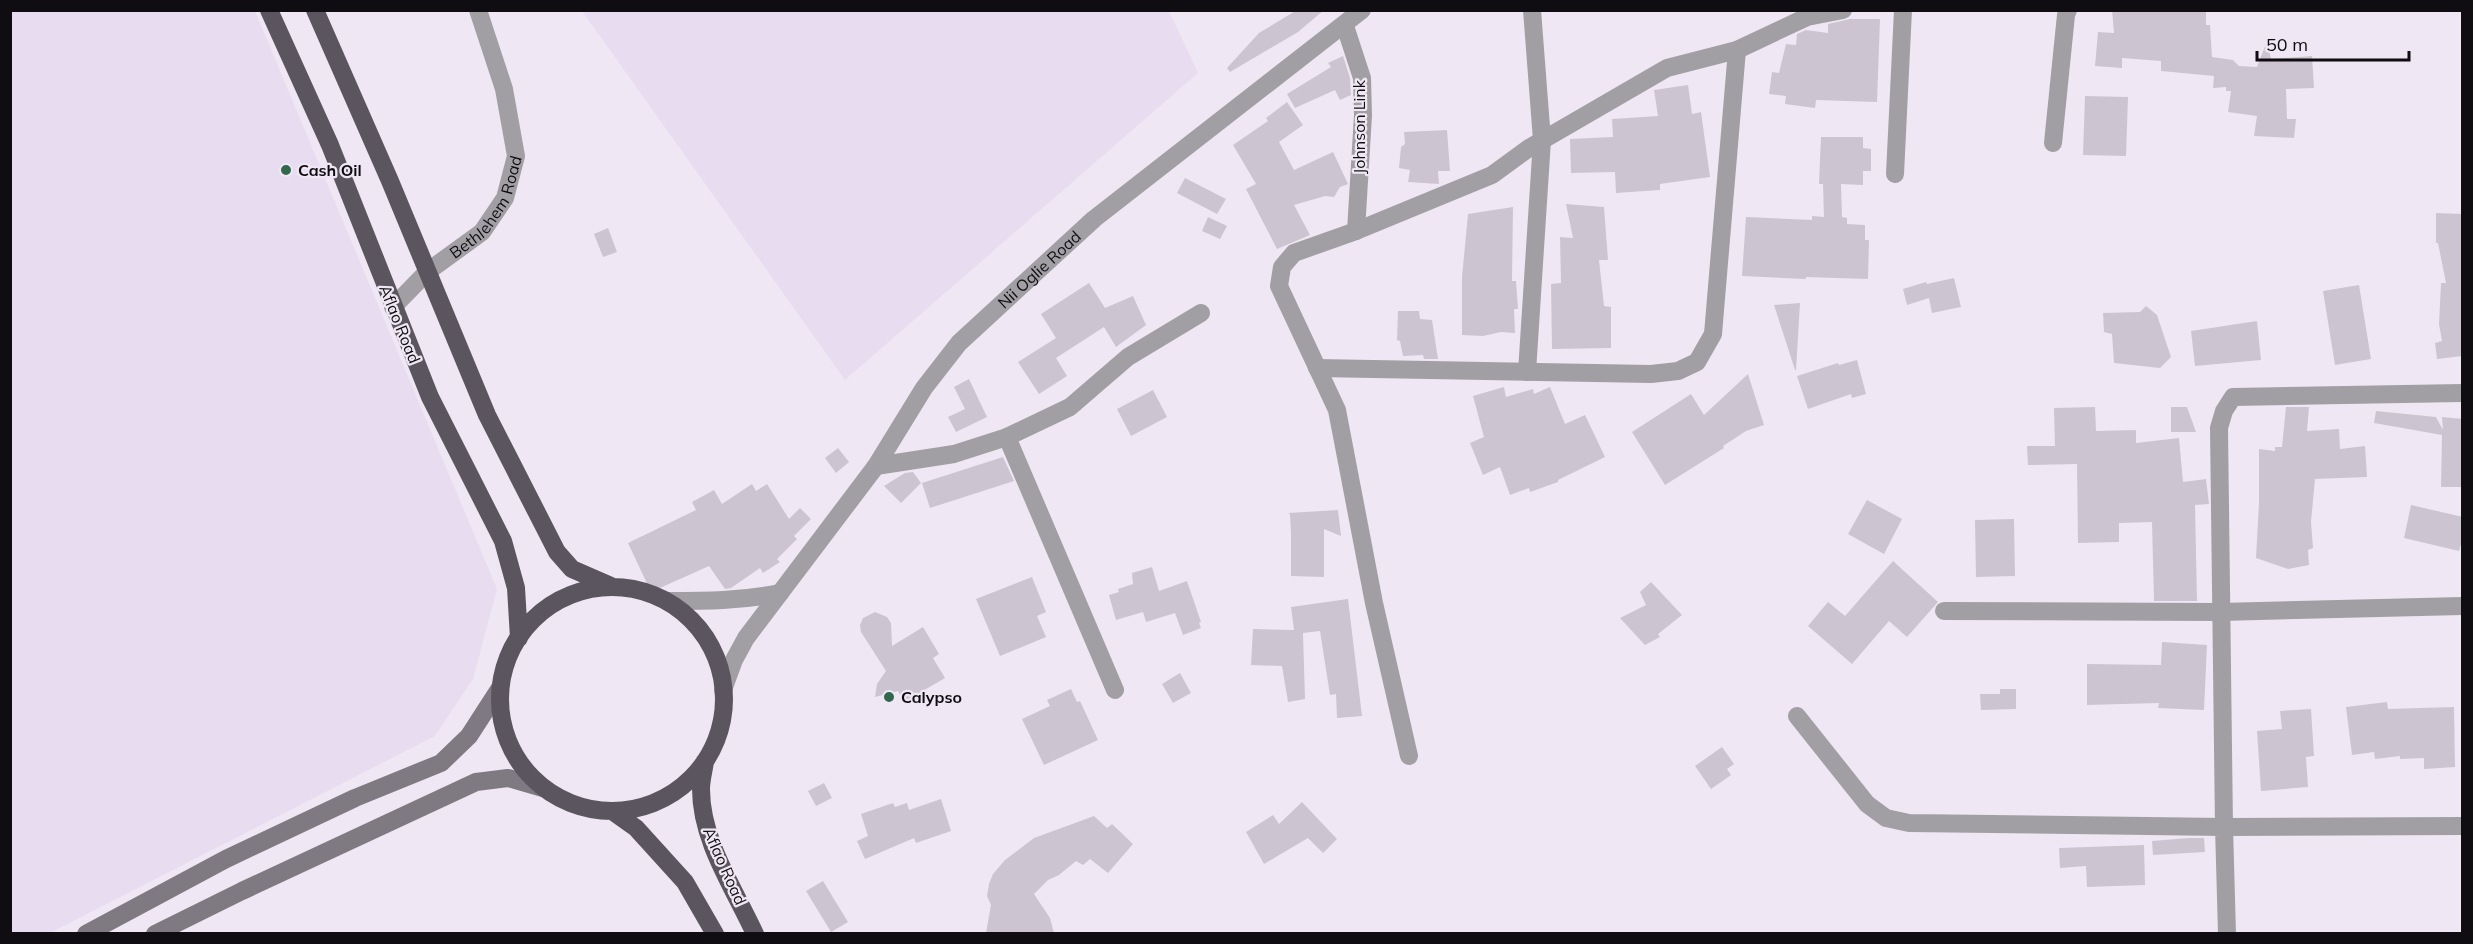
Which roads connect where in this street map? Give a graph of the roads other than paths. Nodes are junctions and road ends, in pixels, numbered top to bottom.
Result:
1 (268, 10) edge
2 (315, 10) edge
3 (478, 10) edge
4 (1362, 10) edge
5 (1532, 10) edge
6 (1843, 10) edge
7 (1903, 10) edge
8 (2068, 10) edge
9 (1345, 26) junction
10 (1737, 50) junction
11 (1542, 140) junction
12 (2053, 143) dead end
13 (1895, 174) dead end
14 (1356, 231) junction
15 (427, 272) junction
16 (393, 307) junction
17 (1201, 313) dead end
18 (1317, 368) junction
19 (1527, 372) junction
20 (2463, 393) edge
21 (1007, 436) junction
22 (876, 466) junction
23 (613, 587) junction
24 (780, 593) junction
25 (666, 601) junction
26 (2463, 606) edge
27 (1944, 611) dead end
28 (2220, 612) junction
29 (519, 638) junction
30 (500, 688) junction
31 (723, 690) junction
32 (1115, 690) dead end
33 (1797, 716) dead end
34 (1409, 756) dead end
35 (705, 760) junction
36 (543, 788) junction
37 (612, 811) junction
38 (2463, 826) edge
39 (2224, 827) junction
40 (86, 933) edge
41 (155, 933) edge
42 (715, 933) edge
43 (755, 933) edge
44 (2227, 933) edge

1 - 16 highway, Aflao Road
2 - 15 highway
3 - 15 street, Bethlehem Road
4 - 9 street, Nii Oglie Road
5 - 11 street
6 - 10 street
7 - 13 street
8 - 12 street
9 - 14 street, Johnson Link
9 - 22 street, Nii Oglie Road
10 - 11 street
10 - 19 street
11 - 14 street
11 - 19 street
14 - 18 street
15 - 16 street, Bethlehem Road
15 - 23 highway
16 - 29 highway, Aflao Road
17 - 21 street
18 - 19 street
18 - 34 street
20 - 28 street
21 - 22 street
21 - 32 street
22 - 24 street, Nii Oglie Road
23 - 25 highway
23 - 29 highway
24 - 25 street
24 - 31 street, Nii Oglie Road
25 - 31 highway
26 - 28 street
27 - 28 street
28 - 39 street
29 - 30 highway
30 - 36 highway
30 - 40 main road
31 - 35 highway
33 - 39 street
35 - 37 highway
35 - 43 highway, Aflao Road
36 - 37 highway
36 - 41 main road
37 - 42 highway
38 - 39 street
39 - 44 street

